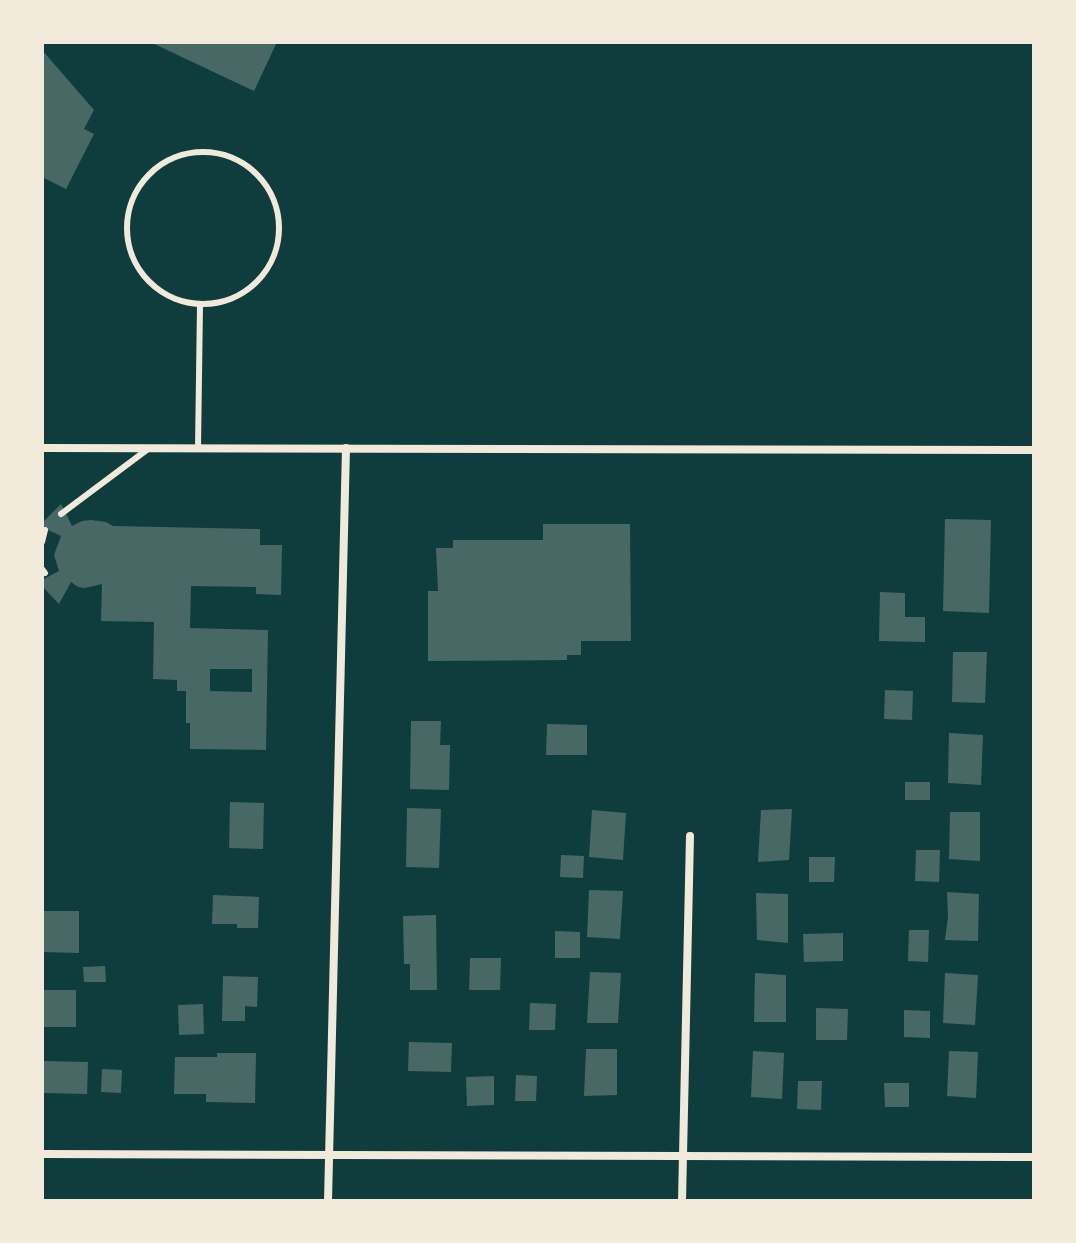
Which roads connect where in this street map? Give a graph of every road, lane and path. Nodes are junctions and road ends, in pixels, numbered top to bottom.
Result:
1 (200, 305) junction
2 (42, 448) edge
3 (150, 448) junction
4 (198, 448) junction
5 (346, 448) junction
6 (1034, 450) edge
7 (61, 514) dead end
8 (45, 530) dead end
9 (42, 542) edge
10 (690, 836) dead end
11 (42, 1154) edge
12 (329, 1154) junction
13 (683, 1155) junction
14 (1034, 1157) edge
15 (328, 1201) edge
16 (682, 1201) edge

1 - 1 lane
1 - 4 lane
2 - 3 street
3 - 4 street
3 - 7 lane
4 - 5 street
5 - 6 street
5 - 12 street
8 - 9 lane
10 - 13 street
11 - 12 street
12 - 13 street
12 - 15 street
13 - 14 street
13 - 16 street

